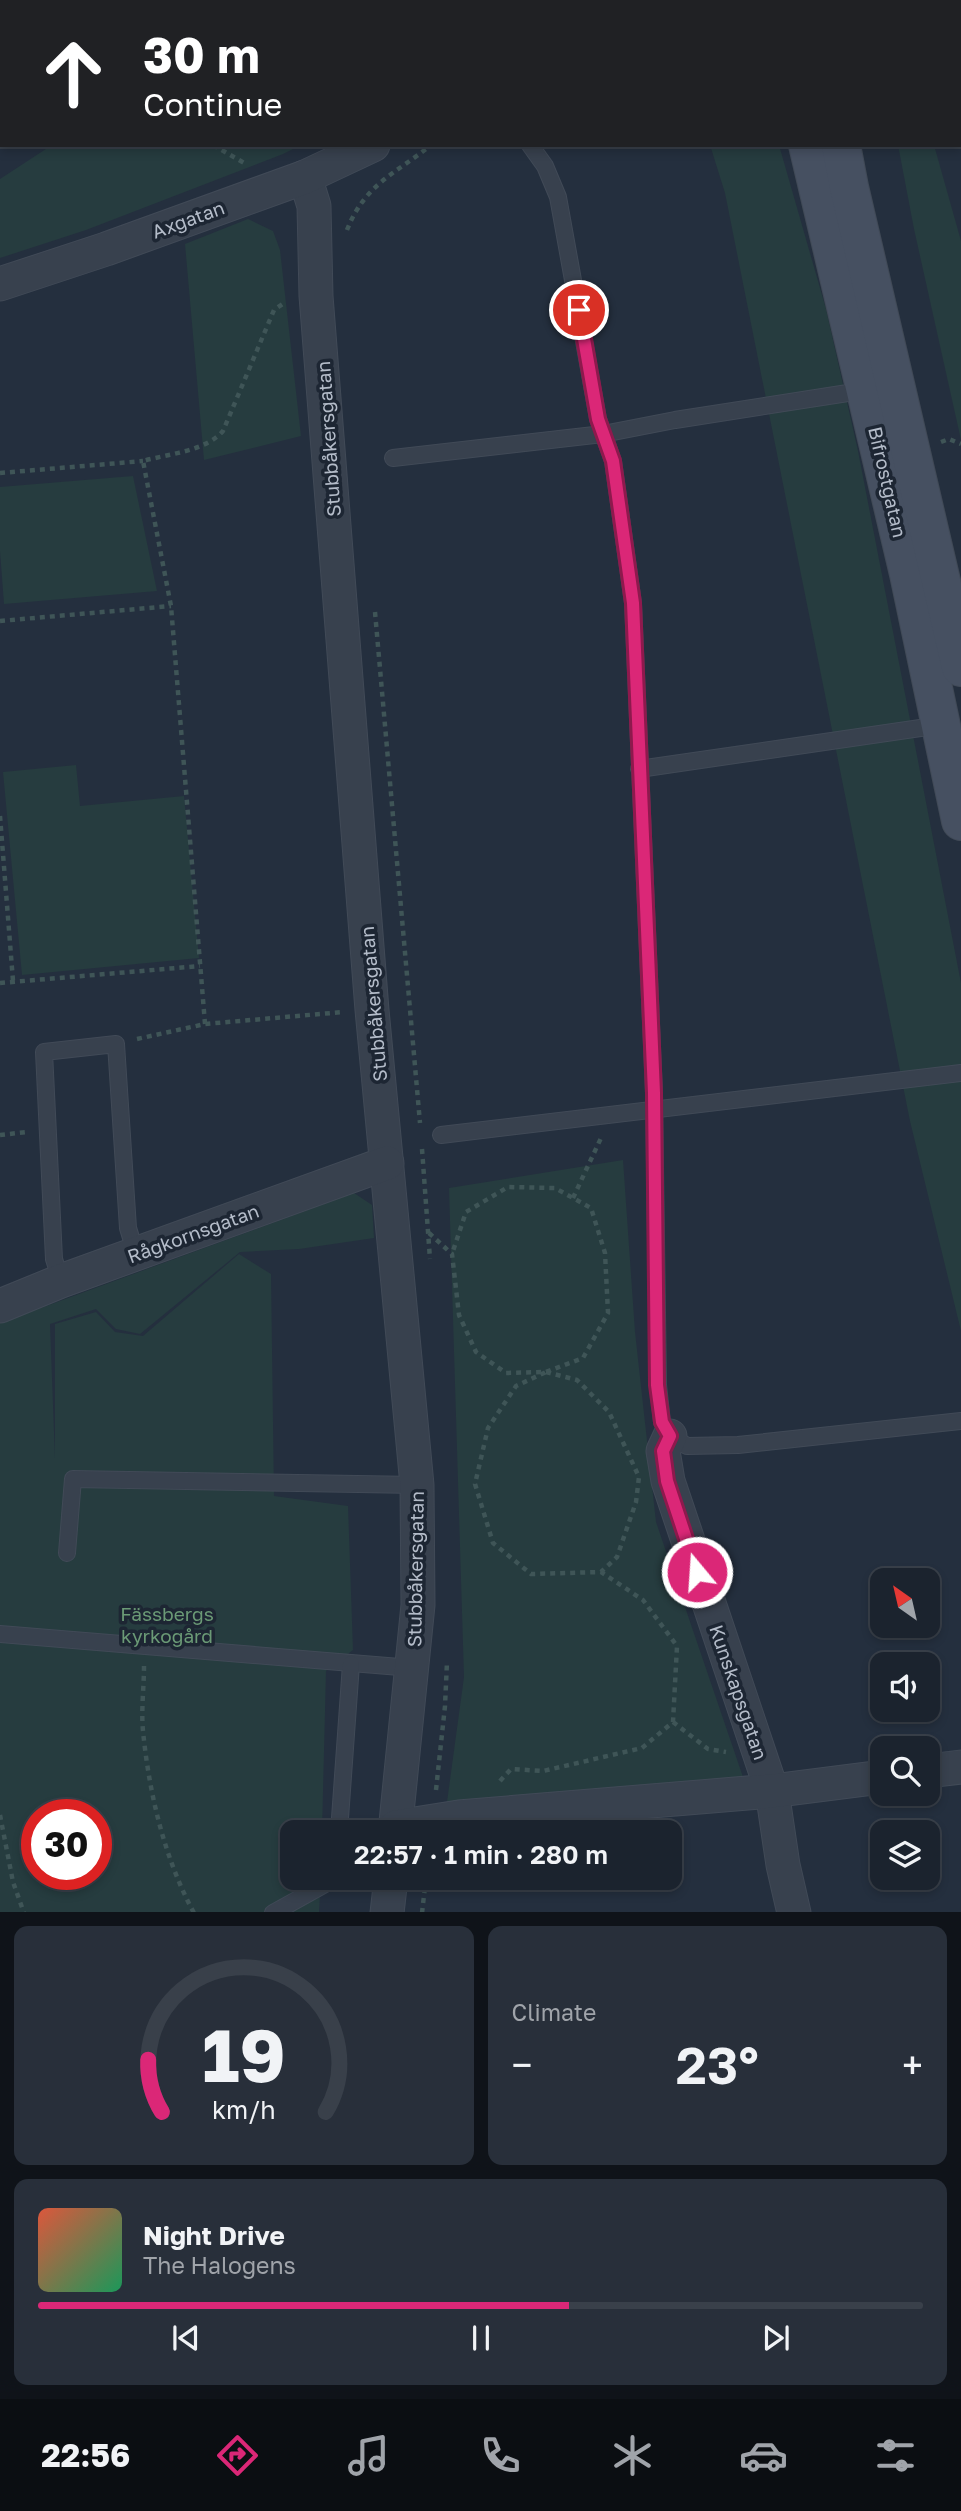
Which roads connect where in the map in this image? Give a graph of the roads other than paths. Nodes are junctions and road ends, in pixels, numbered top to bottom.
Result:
1 (369, 147) edge
2 (531, 147) edge
3 (808, 147) edge
4 (841, 147) edge
5 (305, 177) junction
6 (0, 284) edge
7 (867, 390) junction
8 (603, 434) junction
9 (393, 458) dead end
10 (961, 667) edge
11 (942, 725) junction
12 (639, 769) junction
13 (961, 821) edge
14 (961, 1073) edge
15 (654, 1109) junction
16 (441, 1135) dead end
17 (387, 1163) junction
18 (136, 1254) junction
19 (61, 1281) junction
20 (0, 1306) edge
21 (961, 1422) edge
22 (670, 1436) junction
23 (417, 1485) junction
24 (67, 1553) dead end
25 (0, 1634) edge
26 (351, 1664) junction
27 (412, 1668) junction
28 (961, 1767) edge
29 (940, 1770) edge
30 (870, 1779) edge
31 (772, 1791) junction
32 (340, 1820) edge
33 (396, 1820) edge
34 (445, 1820) edge
35 (314, 1890) edge
36 (389, 1890) edge
37 (275, 1912) edge
38 (387, 1912) edge
39 (794, 1912) edge

1 - 5 street, Axgatan
2 - 8 lane
3 - 7 main road, Bifrostgatan
4 - 10 main road, Bifrostgatan
5 - 6 street, Axgatan
5 - 17 street, Stubbåkersgatan
7 - 8 lane
7 - 11 main road, Bifrostgatan
8 - 9 lane
8 - 12 lane
11 - 12 lane
11 - 13 main road, Bifrostgatan
12 - 15 lane
14 - 15 lane
15 - 16 lane
15 - 22 lane
17 - 18 street, Rågkornsgatan
17 - 23 street, Stubbåkersgatan
18 - 19 street, Rågkornsgatan
18 - 19 lane
19 - 20 street, Rågkornsgatan
21 - 22 lane
22 - 31 street, Kunskapsgatan
23 - 24 lane
23 - 27 street, Stubbåkersgatan
25 - 26 lane
26 - 27 lane
26 - 32 lane
27 - 33 street, Stubbåkersgatan
28 - 29 street
30 - 31 street
31 - 34 street
31 - 39 street, Kunskapsgatan
35 - 37 lane
36 - 38 street

